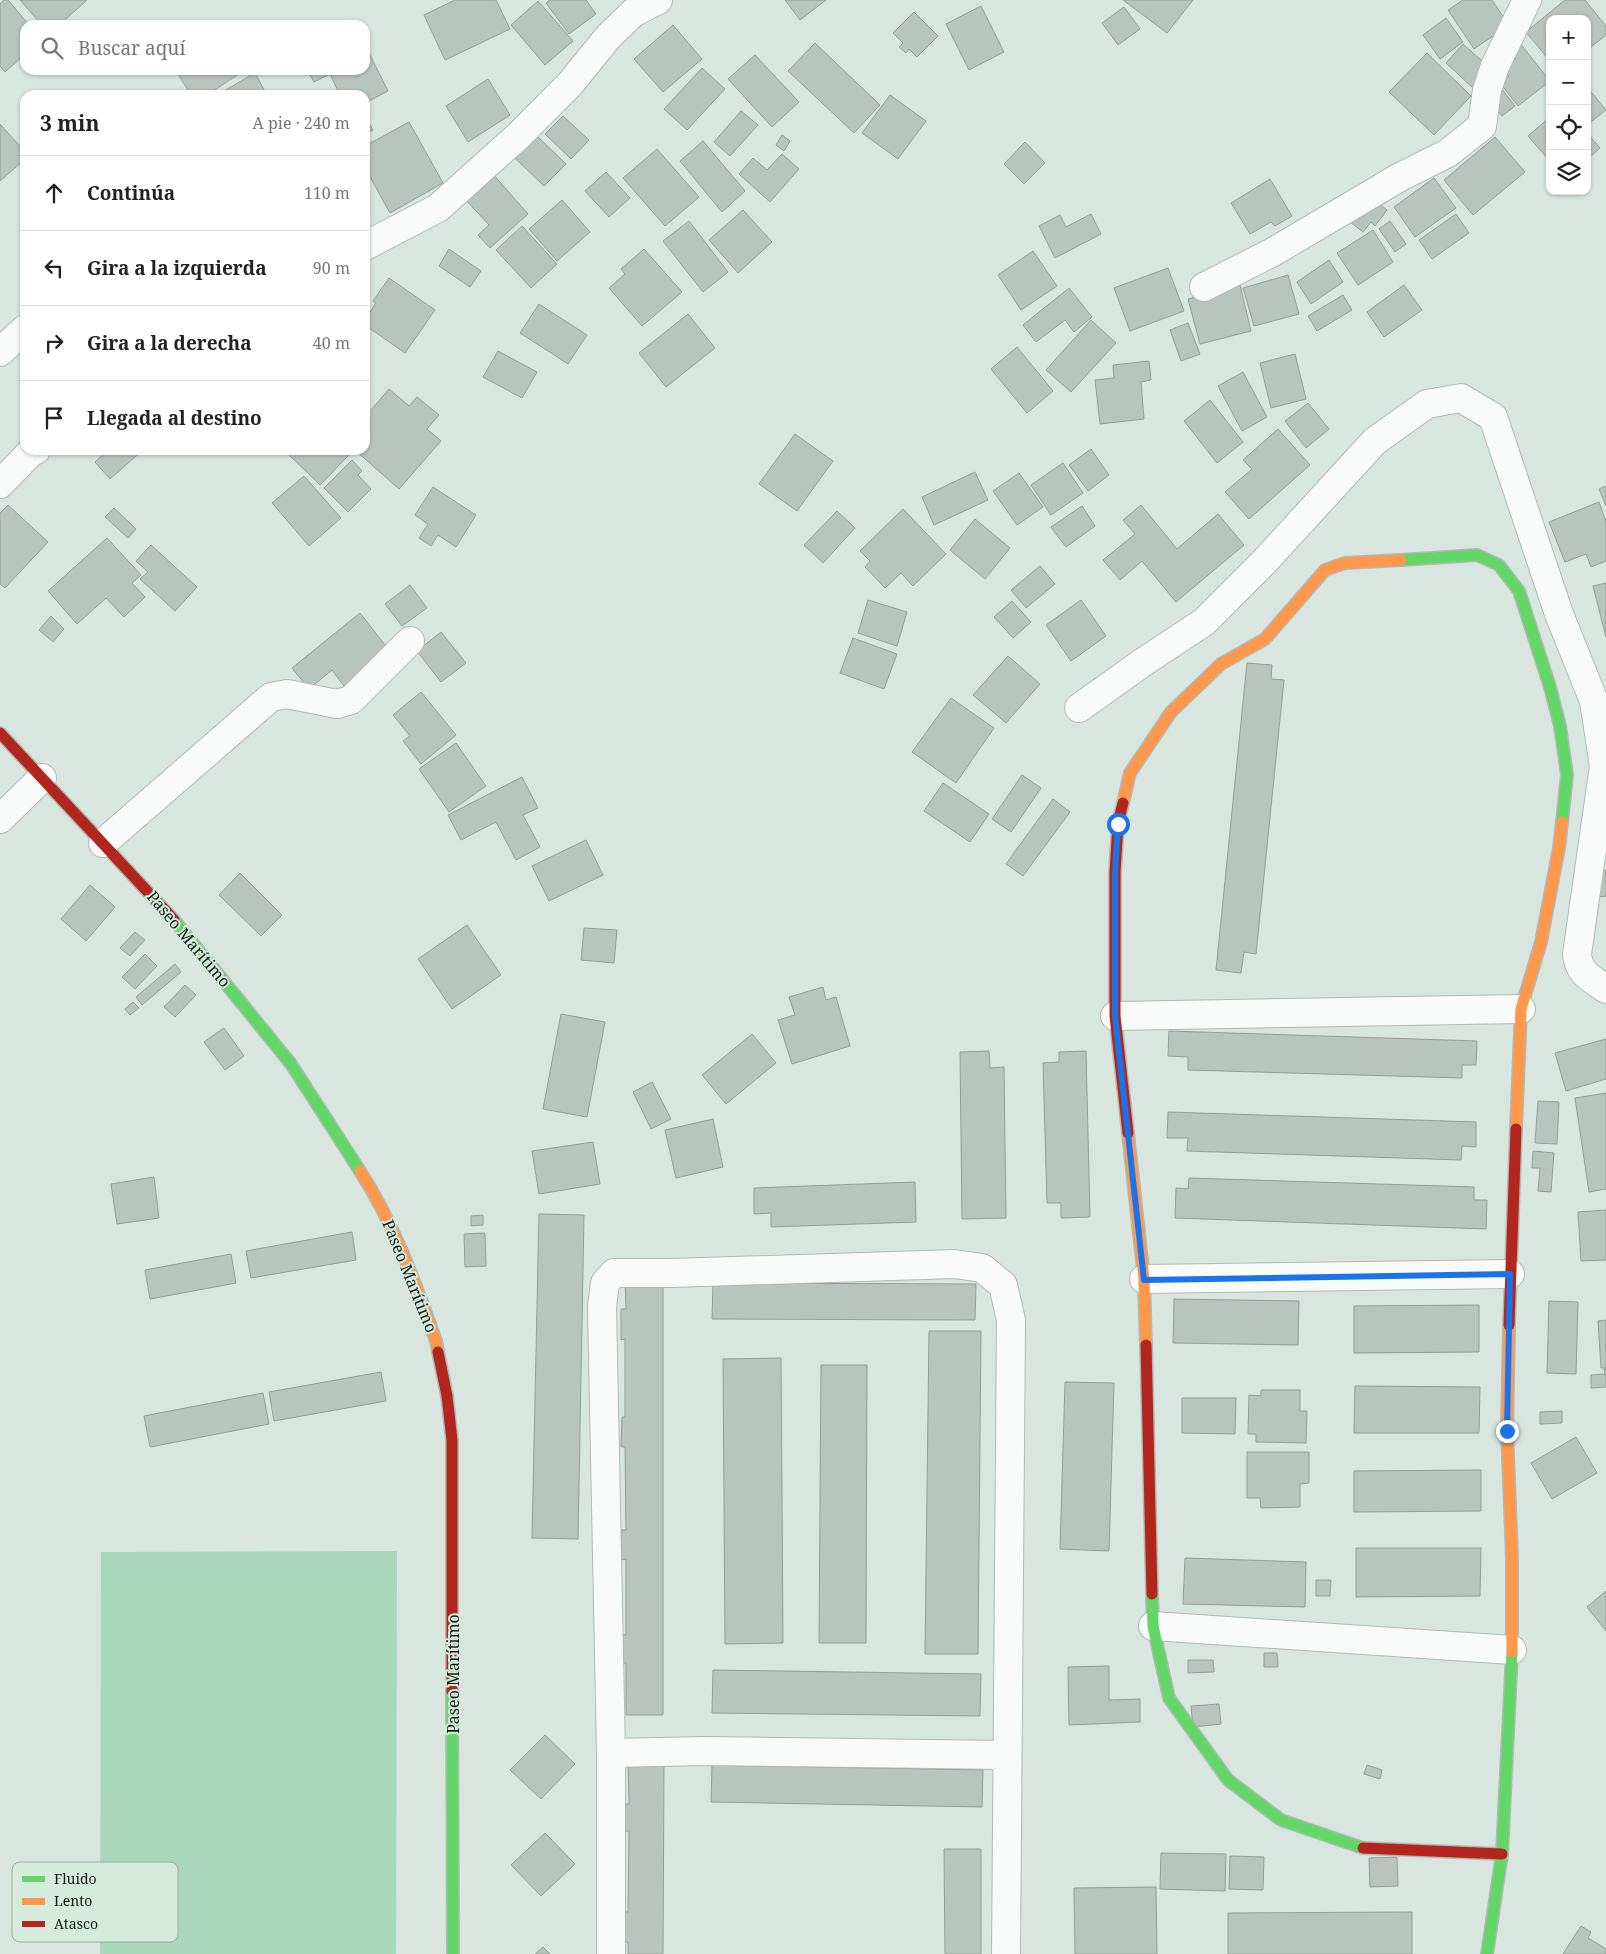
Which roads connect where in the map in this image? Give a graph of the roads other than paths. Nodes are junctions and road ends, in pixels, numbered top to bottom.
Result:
1 (658, 0) edge
2 (1527, 0) edge
3 (370, 243) edge
4 (1204, 287) dead end
5 (20, 334) edge
6 (0, 352) edge
7 (31, 455) edge
8 (0, 484) edge
9 (410, 641) dead end
10 (1079, 708) dead end
11 (0, 733) edge
12 (42, 778) junction
13 (0, 820) edge
14 (103, 843) junction
15 (1606, 989) edge
16 (1521, 1009) junction
17 (1115, 1016) junction
18 (1510, 1274) junction
19 (1144, 1280) junction
20 (1153, 1626) junction
21 (1512, 1650) junction
22 (611, 1752) junction
23 (1006, 1755) junction
24 (1502, 1854) junction
25 (453, 1954) edge
26 (611, 1954) edge
27 (1006, 1954) edge
28 (1487, 1954) edge

1 - 3 street
2 - 4 street
5 - 6 street
7 - 8 street
9 - 14 street
10 - 15 street
11 - 12 street, Paseo Marítimo
12 - 13 street
12 - 14 street, Paseo Marítimo
14 - 25 street, Paseo Marítimo
16 - 17 street
16 - 17 street
16 - 18 street
17 - 19 street
18 - 19 street
18 - 21 street
19 - 20 street
20 - 21 street
20 - 24 street
21 - 24 street
22 - 23 street
22 - 23 street
22 - 26 street
23 - 27 street
24 - 28 street

